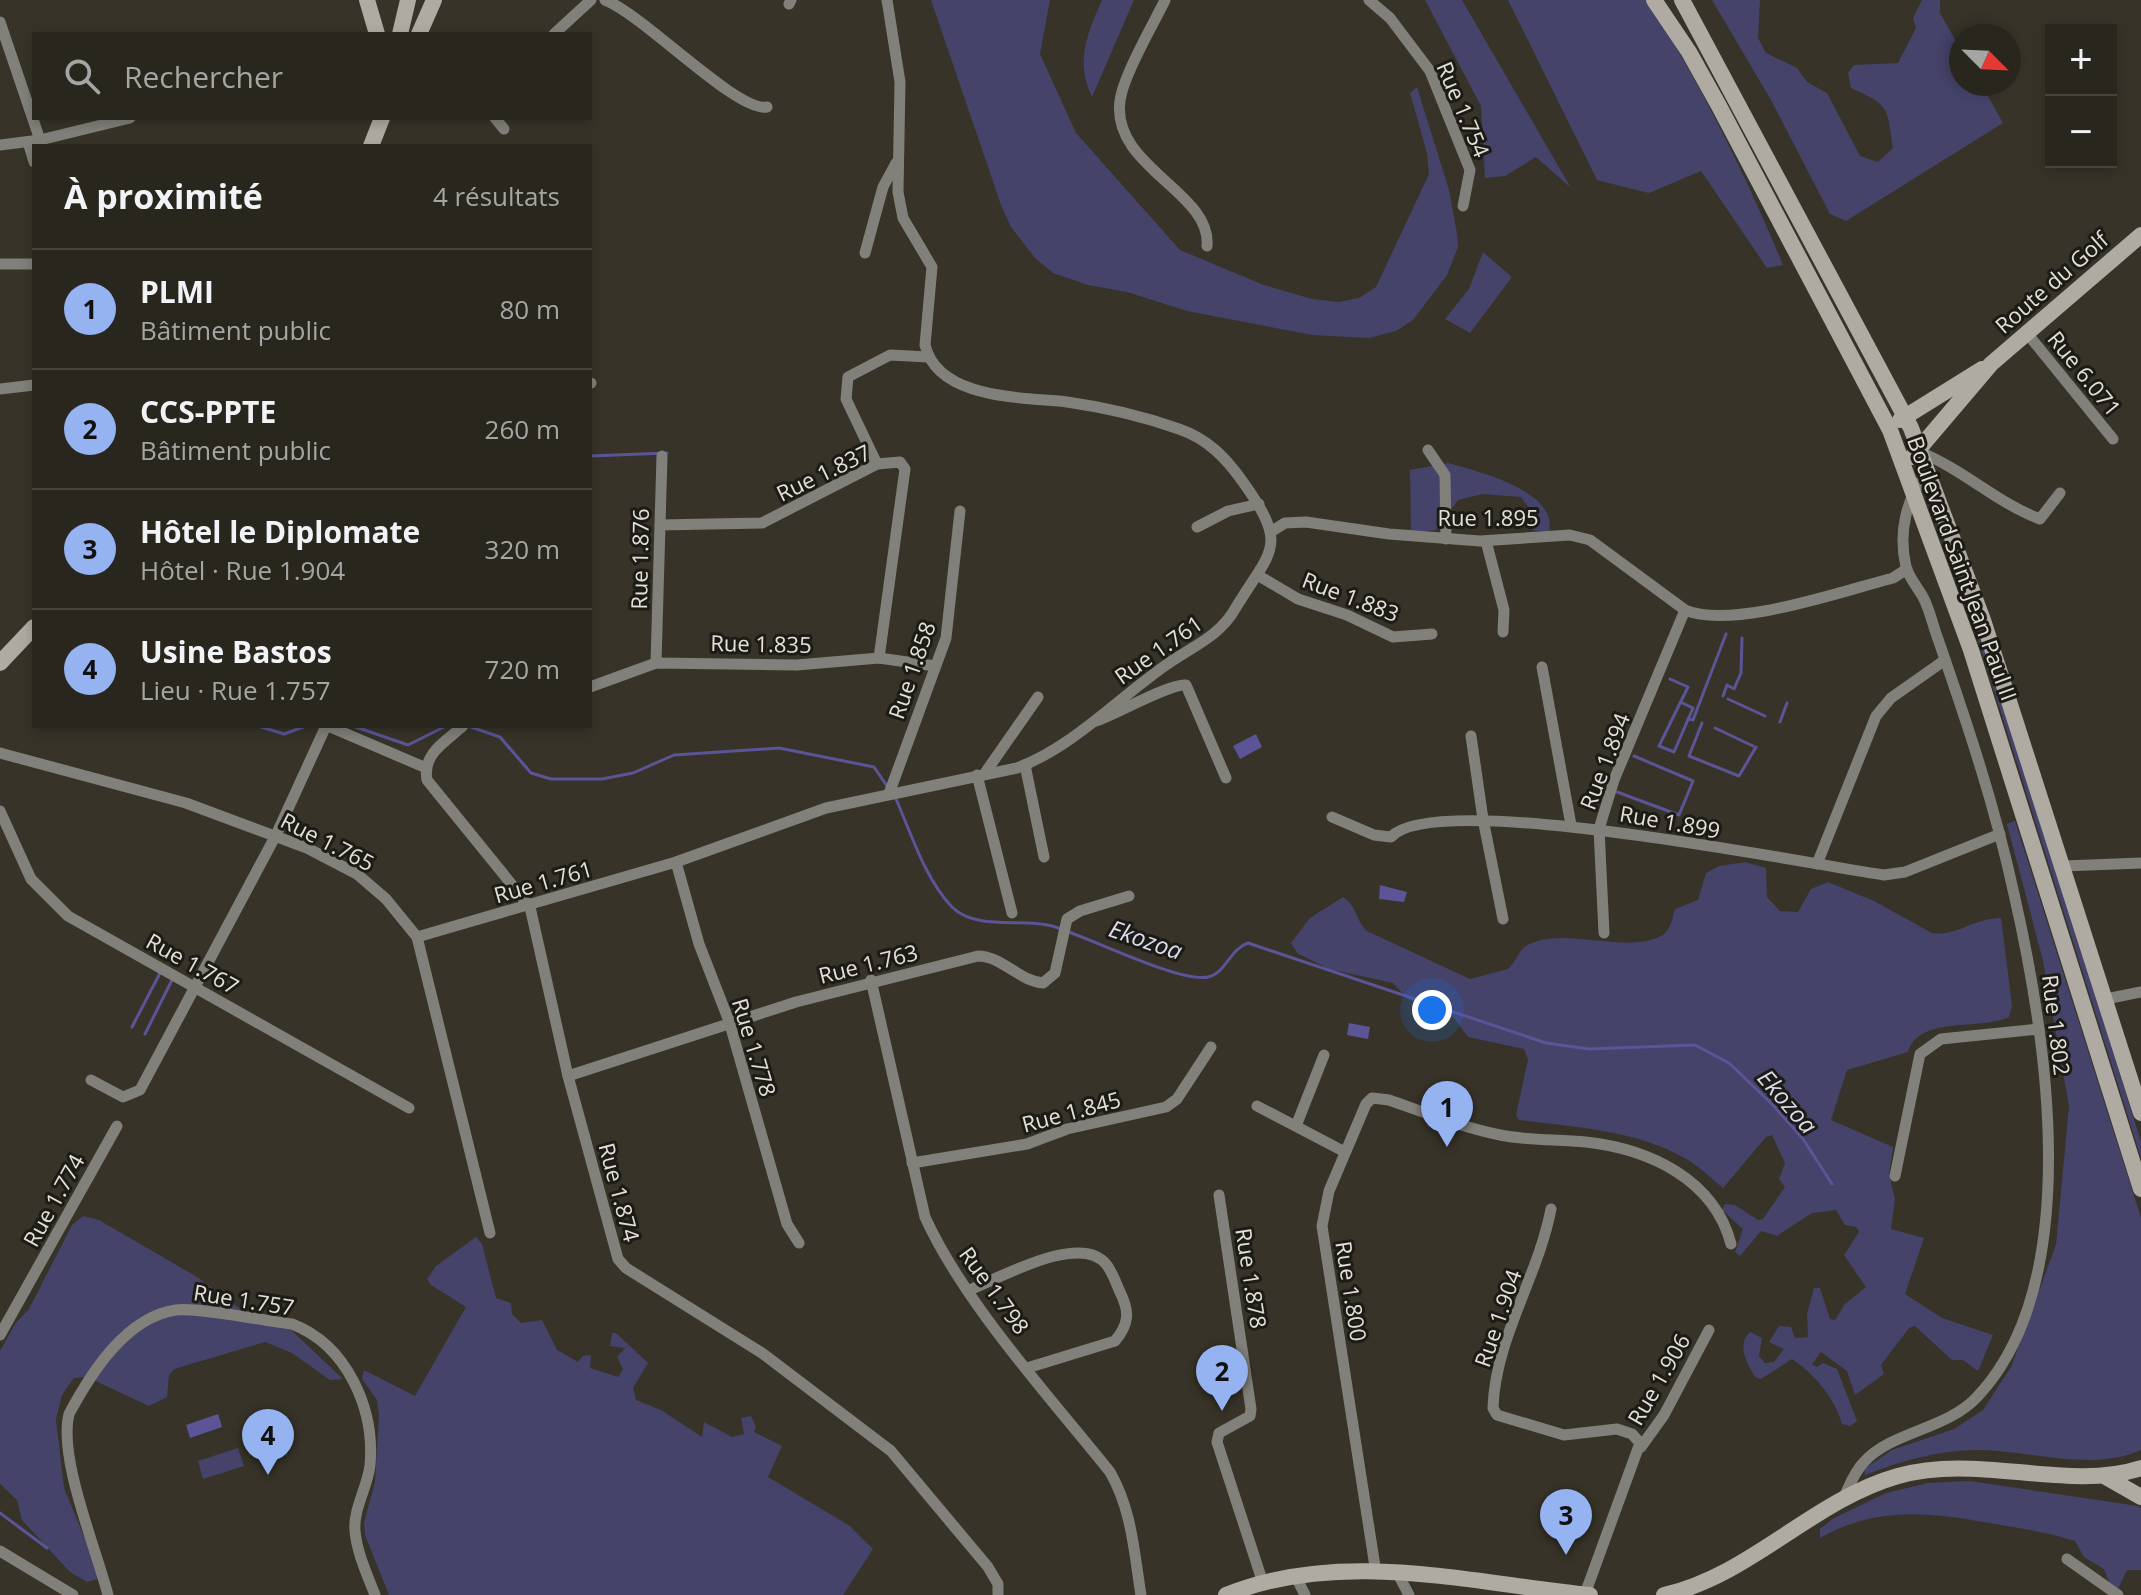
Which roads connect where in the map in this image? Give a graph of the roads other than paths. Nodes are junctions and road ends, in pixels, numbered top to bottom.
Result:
1 (367, 0) edge
2 (408, 0) edge
3 (434, 0) edge
4 (591, 0) edge
5 (605, 0) edge
6 (887, 0) edge
7 (1165, 0) edge
8 (1369, 0) edge
9 (1654, 0) edge
10 (1682, 0) edge
11 (0, 22) edge
12 (372, 32) edge
13 (400, 32) edge
14 (420, 32) edge
15 (556, 32) edge
16 (767, 107) dead end
17 (122, 120) edge
18 (381, 120) edge
19 (497, 120) edge
20 (504, 129) dead end
21 (34, 141) junction
22 (372, 144) edge
23 (0, 145) edge
24 (898, 159) junction
25 (1463, 206) dead end
26 (2141, 235) edge
27 (1207, 246) dead end
28 (865, 253) dead end
29 (0, 264) edge
30 (32, 264) edge
31 (2026, 332) junction
32 (928, 357) junction
33 (1991, 364) junction
34 (32, 385) edge
35 (0, 389) edge
36 (1905, 415) junction
37 (1890, 430) junction
38 (2113, 439) dead end
39 (1428, 450) dead end
40 (1919, 451) junction
41 (662, 456) dead end
42 (877, 464) junction
43 (1903, 467) junction
44 (1928, 471) junction
45 (1913, 490) junction
46 (2060, 493) dead end
47 (1259, 504) junction
48 (960, 511) dead end
49 (660, 525) junction
50 (1197, 527) dead end
51 (1272, 531) junction
52 (1446, 539) junction
53 (1486, 541) junction
54 (1907, 569) junction
55 (1259, 576) junction
56 (1685, 610) junction
57 (32, 629) edge
58 (1503, 632) dead end
59 (1432, 634) dead end
60 (879, 658) junction
61 (1945, 660) junction
62 (0, 663) edge
63 (656, 663) junction
64 (935, 666) junction
65 (1542, 667) dead end
66 (592, 686) edge
67 (1038, 697) dead end
68 (1091, 723) junction
69 (326, 728) edge
70 (332, 728) edge
71 (461, 728) edge
72 (1471, 736) dead end
73 (0, 753) edge
74 (1025, 765) junction
75 (424, 767) junction
76 (981, 774) junction
77 (1226, 778) dead end
78 (890, 791) junction
79 (2020, 800) junction
80 (1995, 810) junction
81 (0, 811) edge
82 (1332, 817) dead end
83 (1483, 819) junction
84 (1571, 825) junction
85 (1599, 829) junction
86 (2000, 834) junction
87 (276, 835) junction
88 (1044, 857) dead end
89 (676, 862) junction
90 (2141, 863) edge
91 (1817, 864) junction
92 (2064, 866) junction
93 (1129, 896) dead end
94 (530, 907) junction
95 (1012, 913) dead end
96 (1503, 919) dead end
97 (1604, 933) dead end
98 (417, 937) junction
99 (871, 980) junction
100 (194, 986) junction
101 (2141, 992) edge
102 (2106, 999) junction
103 (729, 1021) junction
104 (2039, 1029) junction
105 (1211, 1047) dead end
106 (1324, 1055) dead end
107 (568, 1076) junction
108 (91, 1080) dead end
109 (1257, 1106) dead end
110 (409, 1108) dead end
111 (2141, 1113) edge
112 (117, 1126) dead end
113 (1296, 1126) junction
114 (1343, 1151) junction
115 (912, 1163) junction
116 (1895, 1176) dead end
117 (2141, 1189) edge
118 (1219, 1195) dead end
119 (1551, 1209) dead end
120 (490, 1233) dead end
121 (799, 1243) dead end
122 (1731, 1244) dead end
123 (969, 1290) junction
124 (1709, 1330) dead end
125 (0, 1335) edge
126 (1027, 1368) junction
127 (1641, 1447) junction
128 (2141, 1468) edge
129 (2106, 1477) junction
130 (2141, 1497) edge
131 (1843, 1499) junction
132 (0, 1551) edge
133 (2067, 1559) dead end
134 (1376, 1573) junction
135 (1398, 1574) junction
136 (1295, 1575) junction
137 (1262, 1580) junction
138 (73, 1595) edge
139 (108, 1595) edge
140 (375, 1595) edge
141 (998, 1595) edge
142 (1141, 1595) edge
143 (1226, 1595) edge
144 (1305, 1595) edge
145 (1409, 1595) edge
146 (1587, 1595) edge
147 (1664, 1595) edge
148 (2118, 1595) edge

1 - 12 main road
2 - 13 main road
3 - 14 main road
4 - 15 street
5 - 16 street
6 - 24 street
7 - 27 street
8 - 25 street, Rue 1.754
9 - 37 main road, Boulevard Saint Jean Paul II
10 - 36 main road, Boulevard Saint Jean Paul II
11 - 21 street
17 - 21 street
18 - 22 main road
19 - 20 street
21 - 23 street
24 - 28 street
24 - 32 street
26 - 31 main road, Route du Golf
29 - 30 street
31 - 33 main road, Route du Golf
31 - 38 street, Rue 6.071
32 - 42 street
32 - 47 street
33 - 36 main road, Route du Golf
33 - 40 main road, Route du Golf
34 - 35 street
36 - 37 main road, Route du Golf
36 - 40 main road, Boulevard Saint Jean Paul II
37 - 43 main road, Boulevard Saint Jean Paul II
39 - 52 street
40 - 43 main road, Route du Golf
40 - 44 main road, Boulevard Saint Jean Paul II
40 - 46 street
41 - 49 street, Rue 1.876
42 - 49 street, Rue 1.837
42 - 60 street, Rue 1.837
43 - 45 main road, Boulevard Saint Jean Paul II
44 - 45 street
44 - 92 main road, Boulevard Saint Jean Paul II
45 - 54 street, Rue 1.802
45 - 79 main road, Boulevard Saint Jean Paul II
47 - 50 street
47 - 51 street
48 - 64 street, Rue 1.858
49 - 63 street, Rue 1.876
51 - 52 street, Rue 1.895
51 - 55 street, Rue 1.761
52 - 53 street, Rue 1.895
53 - 56 street, Rue 1.895
53 - 58 street
54 - 56 street
54 - 61 street, Rue 1.802
55 - 59 street, Rue 1.883
55 - 68 street, Rue 1.761
56 - 85 street, Rue 1.894
57 - 62 main road
60 - 63 street, Rue 1.835
60 - 64 street, Rue 1.835
61 - 80 street, Rue 1.802
61 - 91 street
63 - 66 street, Rue 1.835
64 - 78 street, Rue 1.858
65 - 84 street
67 - 76 street
68 - 74 street, Rue 1.761
68 - 77 street
69 - 87 street
70 - 75 street
71 - 75 street
72 - 83 street
73 - 87 street, Rue 1.765
74 - 76 street, Rue 1.761
74 - 88 street
75 - 94 street, Rue 1.874
76 - 78 street, Rue 1.761
76 - 95 street
78 - 89 street, Rue 1.761
79 - 80 street
79 - 117 main road, Boulevard Saint Jean Paul II
80 - 86 street, Rue 1.802
81 - 100 street, Rue 1.767
82 - 83 street, Rue 1.899
83 - 84 street, Rue 1.899
83 - 96 street
84 - 85 street, Rue 1.899
85 - 91 street, Rue 1.899
85 - 97 street, Rue 1.894
86 - 91 street, Rue 1.899
86 - 104 street, Rue 1.802
87 - 98 street, Rue 1.765
87 - 100 street
89 - 94 street, Rue 1.761
89 - 103 street, Rue 1.778
90 - 92 street
92 - 102 main road, Boulevard Saint Jean Paul II
93 - 99 street, Rue 1.763
94 - 98 street, Rue 1.761
94 - 107 street, Rue 1.874
98 - 120 street, Rue 1.765
99 - 103 street, Rue 1.763
99 - 115 street, Rue 1.798
100 - 108 street
100 - 110 street, Rue 1.767
101 - 102 street
102 - 111 main road, Boulevard Saint Jean Paul II
103 - 107 street, Rue 1.763
103 - 121 street, Rue 1.778
104 - 116 street
104 - 131 street, Rue 1.802
105 - 115 street, Rue 1.845
106 - 113 street
107 - 141 street, Rue 1.874
109 - 113 street
112 - 125 street, Rue 1.774
113 - 114 street
114 - 122 street, Rue 1.800
114 - 134 street, Rue 1.800
115 - 123 street, Rue 1.798
118 - 137 street, Rue 1.878
119 - 127 street, Rue 1.904
123 - 126 street, Rue 1.798
123 - 126 street
124 - 127 street, Rue 1.906
126 - 142 street, Rue 1.798
127 - 146 street
128 - 129 main road
129 - 130 main road
129 - 131 main road
131 - 147 main road
132 - 138 street
133 - 148 street
134 - 135 main road
134 - 136 main road
135 - 145 street
135 - 146 main road
136 - 137 main road
136 - 144 street
137 - 143 main road
139 - 140 street, Rue 1.757

